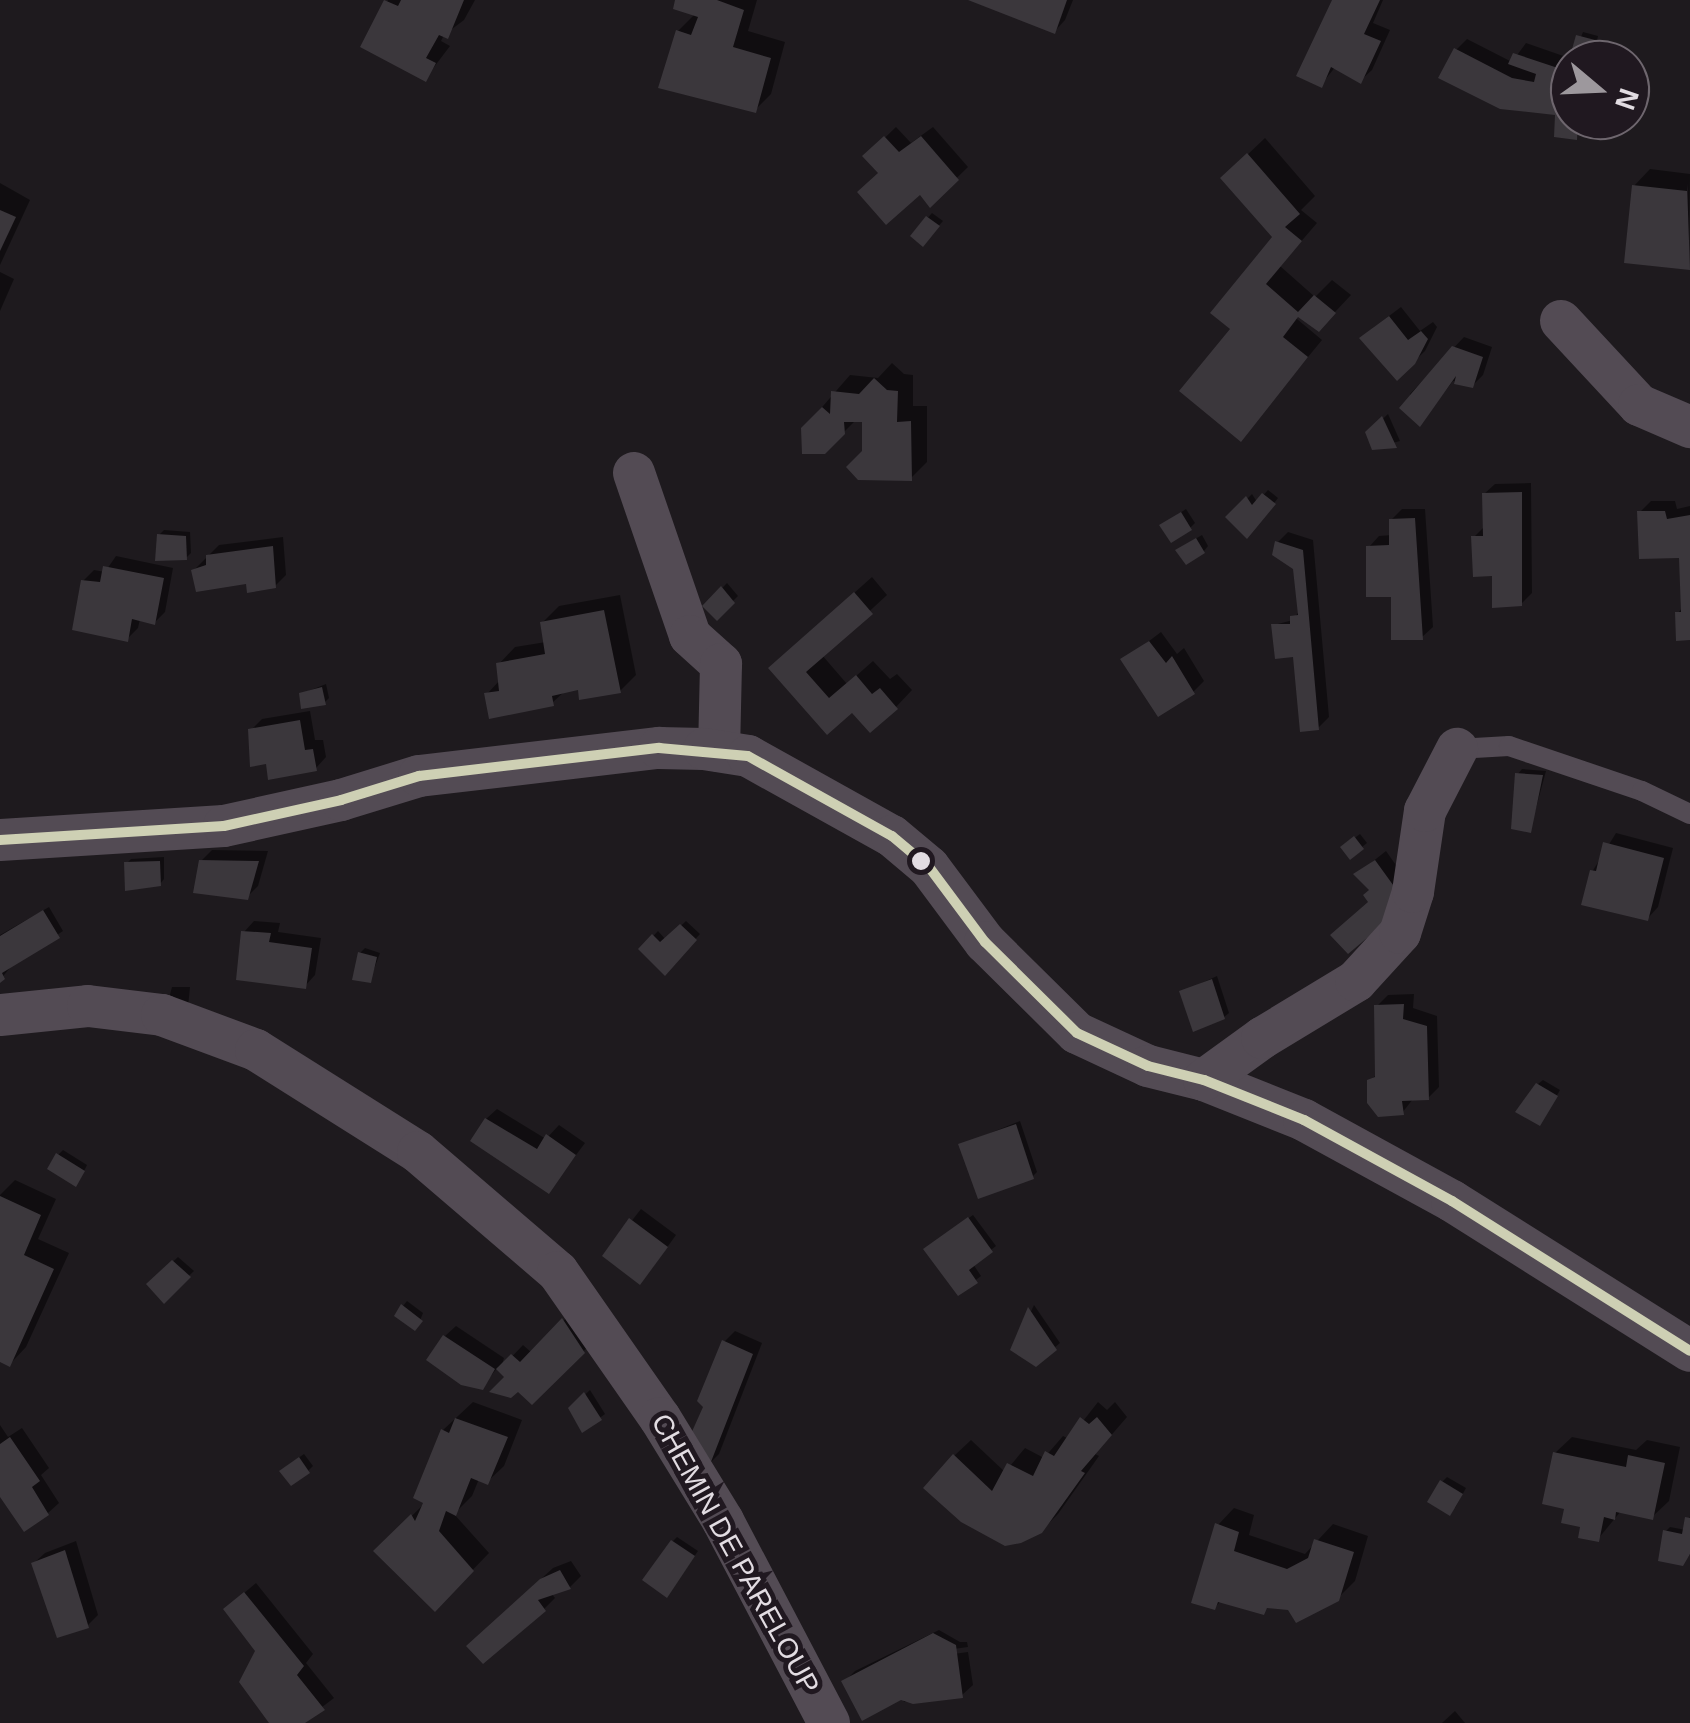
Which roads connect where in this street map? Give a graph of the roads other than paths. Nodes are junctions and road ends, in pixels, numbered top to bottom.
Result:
1 (1561, 321) dead end
2 (1690, 427) edge
3 (634, 474) dead end
4 (1457, 749) joint
5 (719, 751) junction
6 (1690, 814) edge
7 (0, 840) edge
8 (0, 1015) edge
9 (1204, 1080) junction
10 (1690, 1350) edge
11 (829, 1723) edge

1 - 2 street
3 - 5 street
4 - 6 lane
4 - 9 street
5 - 7 street
5 - 9 street
8 - 11 street, CHEMIN DE PARELOUP
9 - 10 street

